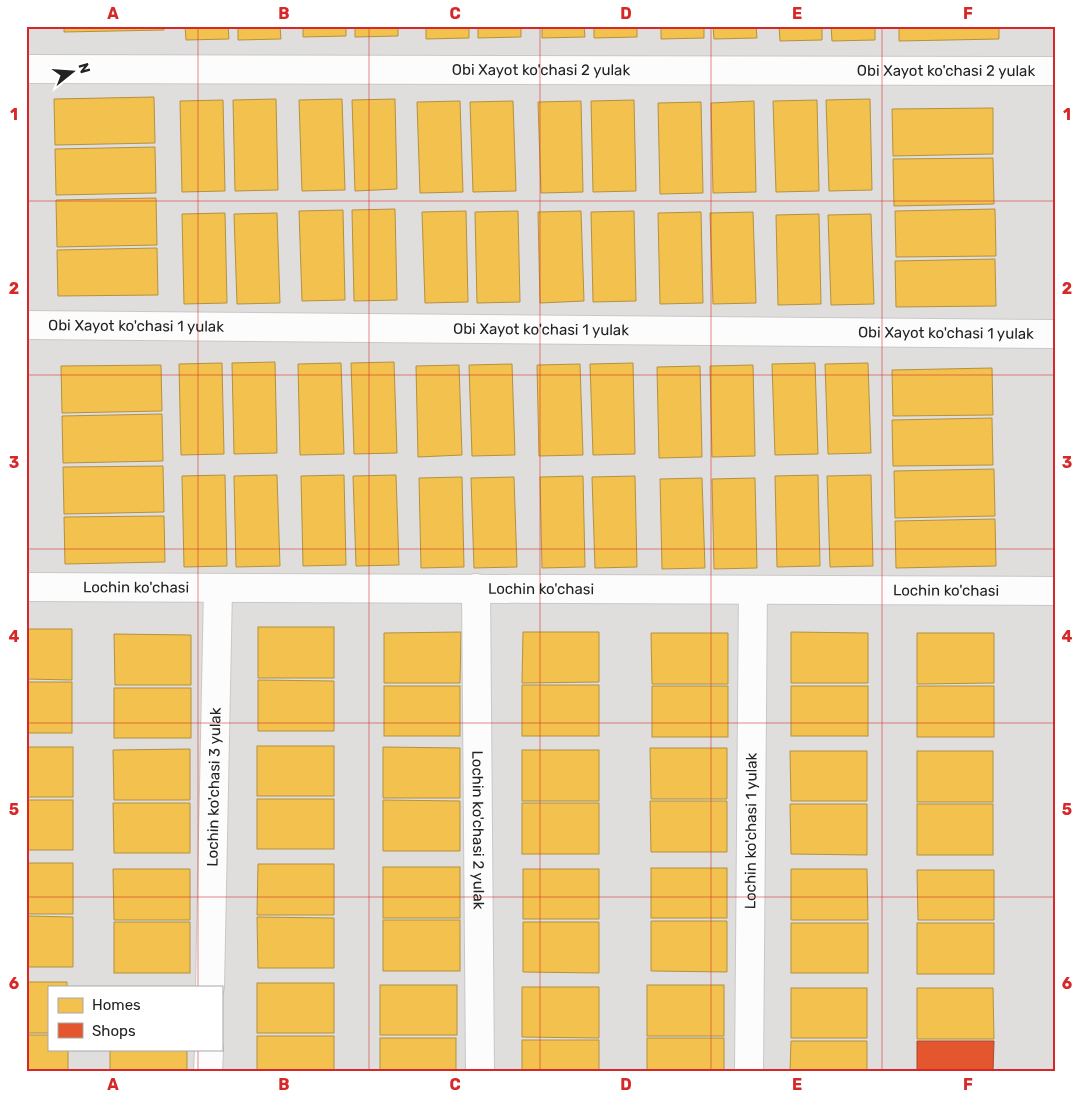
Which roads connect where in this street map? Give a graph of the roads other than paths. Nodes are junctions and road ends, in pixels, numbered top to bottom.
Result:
1 (26, 69) edge
2 (1055, 71) edge
3 (26, 326) edge
4 (1055, 334) edge
5 (26, 587) edge
6 (218, 588) junction
7 (476, 588) junction
8 (753, 590) junction
9 (1055, 591) edge
10 (210, 986) edge
11 (209, 1050) edge
12 (208, 1072) edge
13 (480, 1072) edge
14 (749, 1072) edge

1 - 2 street, Obi Xayot ko'chasi 2 yulak
3 - 4 street, Obi Xayot ko'chasi 1 yulak
5 - 6 street, Lochin ko'chasi
6 - 7 street, Lochin ko'chasi
6 - 10 street, Lochin ko'chasi 3 yulak
7 - 8 street, Lochin ko'chasi
7 - 13 street, Lochin ko'chasi 2 yulak
8 - 9 street, Lochin ko'chasi
8 - 14 street, Lochin ko'chasi 1 yulak
11 - 12 street

